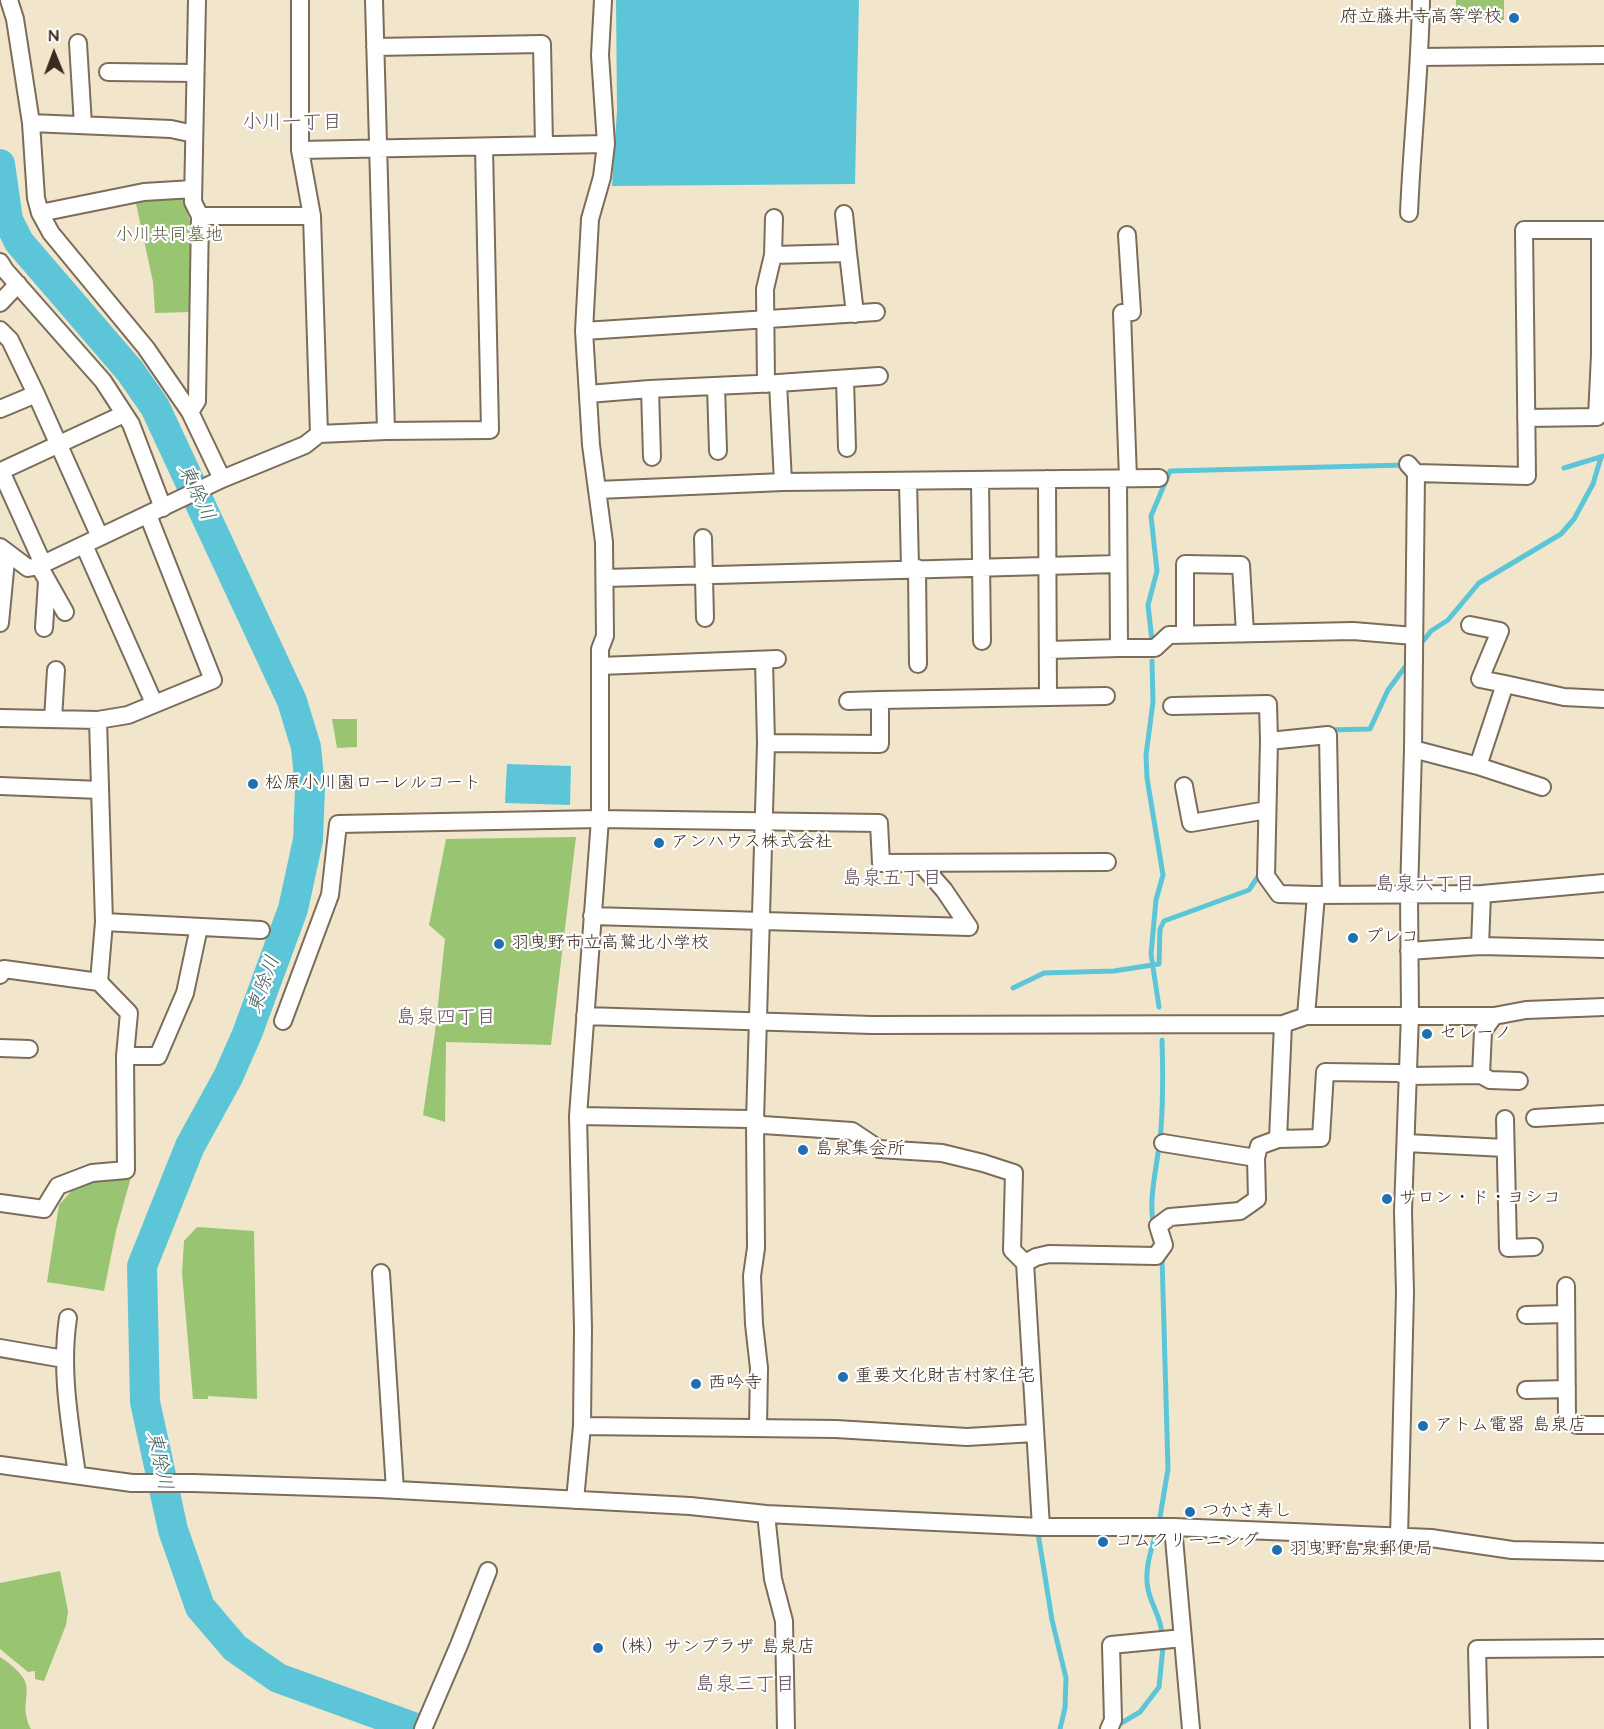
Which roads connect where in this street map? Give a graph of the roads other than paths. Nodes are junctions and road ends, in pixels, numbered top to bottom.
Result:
1 (9, 0) edge
2 (197, 0) edge
3 (300, 0) edge
4 (374, 0) edge
5 (603, 0) edge
6 (1421, 0) edge
7 (78, 43) dead end
8 (375, 47) junction
9 (1604, 55) edge
10 (1420, 57) junction
11 (108, 72) dead end
12 (195, 73) junction
13 (31, 123) junction
14 (83, 125) junction
15 (194, 134) junction
16 (606, 144) junction
17 (544, 146) junction
18 (484, 148) junction
19 (378, 149) junction
20 (300, 150) junction
21 (193, 189) junction
22 (40, 213) junction
23 (1409, 213) dead end
24 (844, 214) dead end
25 (200, 216) junction
26 (312, 216) junction
27 (774, 218) dead end
28 (1602, 230) edge
29 (1127, 235) dead end
30 (848, 253) junction
31 (773, 255) junction
32 (0, 262) edge
33 (18, 284) junction
34 (0, 303) edge
35 (876, 312) dead end
36 (855, 314) junction
37 (765, 319) junction
38 (0, 330) edge
39 (584, 331) junction
40 (1602, 355) edge
41 (879, 376) dead end
42 (844, 379) junction
43 (772, 383) junction
44 (716, 386) junction
45 (650, 389) junction
46 (36, 394) junction
47 (588, 394) junction
48 (0, 409) edge
49 (190, 412) junction
50 (124, 414) junction
51 (1526, 418) junction
52 (386, 431) junction
53 (319, 434) junction
54 (58, 444) junction
55 (847, 448) dead end
56 (718, 451) dead end
57 (652, 457) dead end
58 (1160, 478) dead end
59 (222, 479) junction
60 (1047, 479) junction
61 (1123, 479) junction
62 (980, 480) junction
63 (908, 481) junction
64 (783, 482) junction
65 (598, 490) junction
66 (160, 509) junction
67 (100, 537) junction
68 (703, 538) dead end
69 (84, 544) junction
70 (3, 554) edge
71 (1118, 564) junction
72 (1048, 565) junction
73 (982, 566) junction
74 (913, 568) junction
75 (43, 570) junction
76 (704, 575) junction
77 (605, 578) junction
78 (65, 612) dead end
79 (705, 618) dead end
80 (0, 624) edge
81 (1470, 625) dead end
82 (44, 628) dead end
83 (1245, 633) junction
84 (1185, 634) junction
85 (1414, 636) junction
86 (982, 641) dead end
87 (1119, 648) junction
88 (1048, 650) junction
89 (918, 664) dead end
90 (600, 666) junction
91 (56, 670) dead end
92 (1505, 684) junction
93 (1106, 696) dead end
94 (1048, 697) junction
95 (1604, 699) edge
96 (880, 700) junction
97 (848, 701) dead end
98 (154, 703) junction
99 (1172, 706) dead end
100 (0, 718) edge
101 (53, 719) junction
102 (98, 720) junction
103 (1269, 741) junction
104 (766, 743) junction
105 (1413, 749) junction
106 (1478, 766) junction
107 (0, 786) edge
108 (1184, 786) dead end
109 (1542, 787) dead end
110 (100, 790) junction
111 (1267, 810) junction
112 (600, 819) junction
113 (762, 822) junction
114 (1107, 862) dead end
115 (920, 863) junction
116 (1604, 883) edge
117 (1482, 894) junction
118 (1324, 895) junction
119 (1409, 895) junction
120 (592, 916) junction
121 (761, 920) junction
122 (104, 922) junction
123 (199, 927) junction
124 (261, 930) dead end
125 (1480, 946) junction
126 (1604, 949) edge
127 (1409, 951) junction
128 (0, 975) edge
129 (99, 982) junction
130 (1604, 1007) edge
131 (1410, 1014) junction
132 (585, 1016) junction
133 (1306, 1016) junction
134 (1494, 1016) junction
135 (283, 1021) dead end
136 (758, 1021) junction
137 (1283, 1024) junction
138 (0, 1048) edge
139 (29, 1049) dead end
140 (125, 1056) junction
141 (1481, 1075) junction
142 (1408, 1076) junction
143 (1519, 1081) dead end
144 (1604, 1114) edge
145 (578, 1116) junction
146 (1535, 1118) dead end
147 (1504, 1119) dead end
148 (755, 1121) junction
149 (1278, 1139) junction
150 (1163, 1143) dead end
151 (1406, 1143) junction
152 (1505, 1148) junction
153 (1256, 1158) junction
154 (0, 1203) edge
155 (1534, 1247) dead end
156 (1025, 1263) junction
157 (381, 1273) dead end
158 (1566, 1286) dead end
159 (1566, 1314) junction
160 (1526, 1315) dead end
161 (68, 1318) dead end
162 (0, 1348) edge
163 (64, 1359) junction
164 (1567, 1389) junction
165 (1526, 1390) dead end
166 (1604, 1425) edge
167 (582, 1426) junction
168 (758, 1428) junction
169 (1034, 1433) junction
170 (0, 1465) edge
171 (77, 1475) junction
172 (395, 1490) junction
173 (575, 1500) junction
174 (766, 1514) junction
175 (1041, 1527) junction
176 (1173, 1527) junction
177 (1400, 1537) junction
178 (1604, 1552) edge
179 (488, 1571) dead end
180 (1183, 1638) junction
181 (1604, 1648) edge
182 (423, 1729) edge
183 (786, 1729) edge
184 (1109, 1729) edge
185 (1191, 1729) edge
186 (1479, 1729) edge

1 - 13 street
2 - 12 street
3 - 20 street
4 - 8 street
5 - 16 street
6 - 10 street
7 - 14 street
8 - 17 street
8 - 19 street
9 - 10 street
10 - 23 street
11 - 12 street
12 - 15 street
13 - 14 street
13 - 22 street
14 - 15 street
15 - 21 street
16 - 17 street
16 - 39 street
17 - 18 street
18 - 19 street
18 - 52 street
19 - 20 street
19 - 52 street
20 - 26 street
21 - 22 street
21 - 25 street
22 - 49 street
24 - 30 street
25 - 26 street
25 - 49 street
26 - 53 street
27 - 31 street
28 - 40 street
28 - 51 street
29 - 61 street
30 - 31 street
30 - 36 street
31 - 37 street
32 - 33 street
33 - 34 street
33 - 50 street
35 - 36 street
36 - 37 street
37 - 39 street
37 - 43 street
38 - 46 street
39 - 47 street
40 - 51 street
41 - 42 street
42 - 43 street
42 - 55 street
43 - 44 street
43 - 64 street
44 - 45 street
44 - 56 street
45 - 47 street
45 - 57 street
46 - 48 street
46 - 54 street
47 - 65 street
49 - 59 street
50 - 54 street
50 - 66 street
51 - 85 street
52 - 53 street
53 - 59 street
54 - 67 street
54 - 75 street
58 - 61 street
59 - 66 street
60 - 61 street
60 - 62 street
60 - 72 street
61 - 71 street
62 - 63 street
62 - 73 street
63 - 64 street
63 - 74 street
64 - 65 street
65 - 77 street
66 - 67 street
66 - 98 street
67 - 69 street
68 - 76 street
69 - 75 street
69 - 98 street
70 - 75 street
70 - 80 street
71 - 72 street
71 - 87 street
72 - 73 street
72 - 88 street
73 - 74 street
73 - 86 street
74 - 76 street
74 - 89 street
75 - 78 street
75 - 82 street
76 - 77 street
76 - 79 street
77 - 90 street
81 - 92 street
83 - 84 street
83 - 84 street
83 - 85 street
84 - 87 street
85 - 105 street
87 - 88 street
88 - 94 street
90 - 104 street
90 - 112 street
91 - 101 street
92 - 95 street
92 - 106 street
93 - 94 street
94 - 96 street
96 - 97 street
96 - 104 street
98 - 102 street
99 - 103 street
100 - 101 street
101 - 102 street
102 - 110 street
103 - 111 street
103 - 118 street
104 - 113 street
105 - 106 street
105 - 119 street
106 - 109 street
107 - 110 street
108 - 111 street
110 - 122 street
111 - 118 street
112 - 113 street
112 - 120 street
112 - 135 street
113 - 115 street
113 - 121 street
114 - 115 street
115 - 121 street
116 - 117 street
117 - 119 street
117 - 125 street
118 - 119 street
118 - 133 street
119 - 127 street
120 - 121 street
120 - 132 street
121 - 136 street
122 - 123 street
122 - 129 street
123 - 124 street
123 - 140 street
125 - 126 street
125 - 127 street
127 - 131 street
128 - 129 street
129 - 140 street
130 - 134 street
131 - 133 street
131 - 134 street
131 - 142 street
132 - 136 street
132 - 145 street
133 - 137 street
134 - 141 street
136 - 137 street
136 - 148 street
137 - 149 street
138 - 139 street
140 - 154 street
141 - 142 street
141 - 143 street
142 - 149 street
142 - 151 street
144 - 146 street
145 - 148 street
145 - 167 street
147 - 152 street
148 - 156 street
148 - 168 street
149 - 153 street
150 - 153 street
151 - 152 street
151 - 177 street
152 - 155 street
153 - 156 street
156 - 169 street
157 - 172 street
158 - 159 street
159 - 160 street
159 - 164 street
161 - 163 street
162 - 163 street
163 - 171 street
164 - 165 street
164 - 166 street
167 - 168 street
167 - 173 street
168 - 169 street
169 - 175 street
170 - 171 street
171 - 172 street
172 - 173 street
173 - 174 street
174 - 175 street
174 - 183 street
175 - 176 street
176 - 177 street
176 - 180 street
177 - 178 street
179 - 182 street
180 - 184 street
180 - 185 street
181 - 186 street

